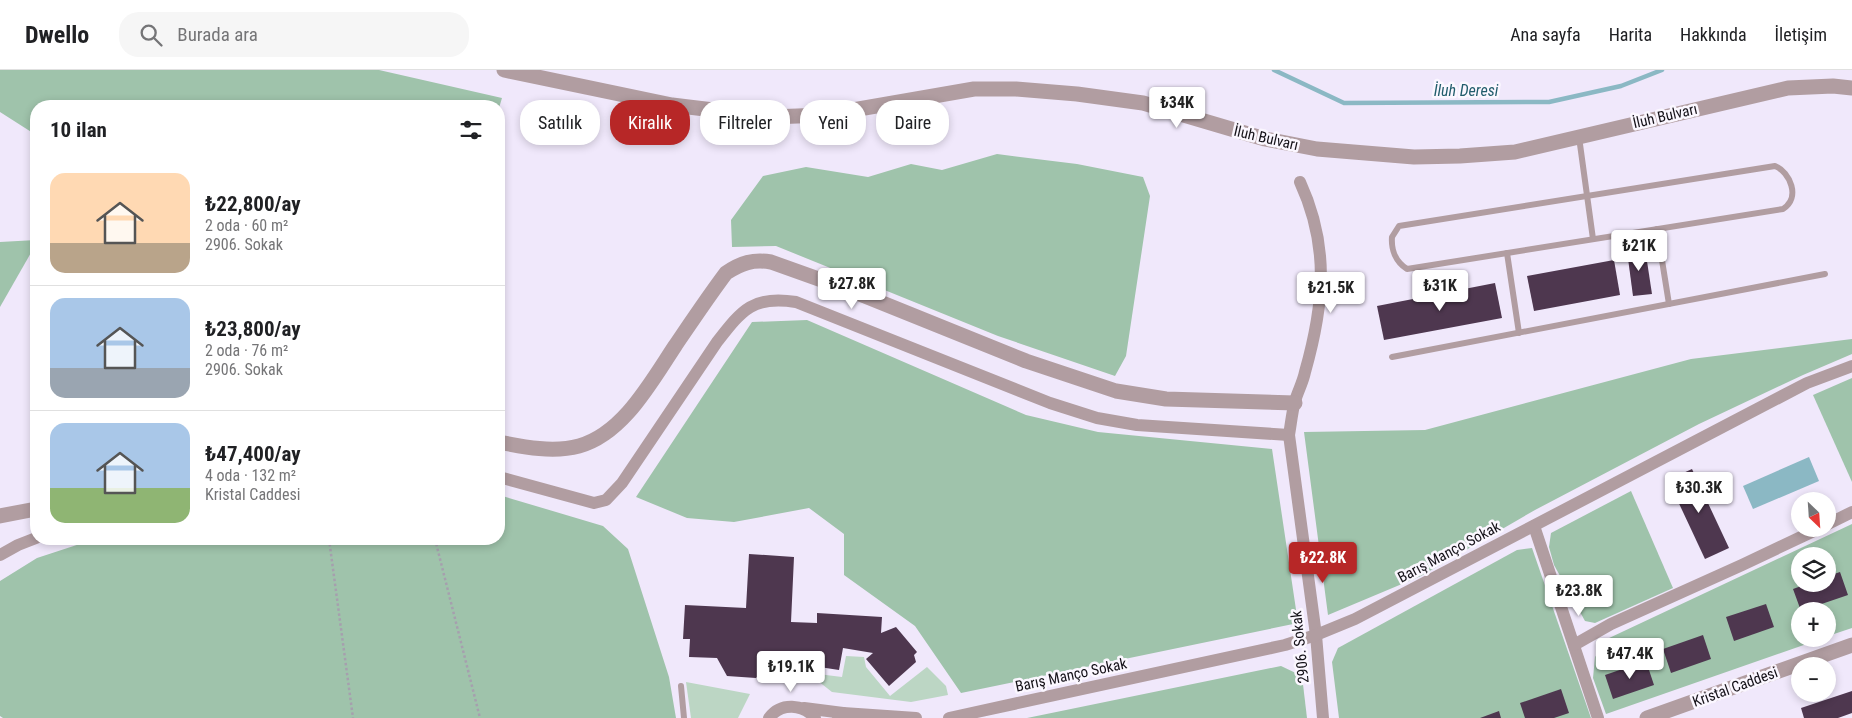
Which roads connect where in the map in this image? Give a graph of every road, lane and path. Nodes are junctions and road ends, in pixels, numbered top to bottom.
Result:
1 (504, 70) edge
2 (1852, 88) edge
3 (1579, 136) junction
4 (1300, 182) dead end
5 (1587, 196) junction
6 (1657, 229) junction
7 (1593, 240) junction
8 (1507, 253) junction
9 (1825, 274) dead end
10 (1669, 304) junction
11 (1519, 333) junction
12 (1392, 357) dead end
13 (1852, 366) edge
14 (1295, 403) junction
15 (1289, 435) junction
16 (505, 443) edge
17 (505, 479) edge
18 (30, 510) edge
19 (1852, 512) edge
20 (0, 516) edge
21 (1836, 520) edge
22 (1534, 526) junction
23 (1799, 538) edge
24 (30, 540) edge
25 (330, 545) edge
26 (437, 545) edge
27 (0, 555) edge
28 (1316, 635) junction
29 (1574, 644) junction
30 (1852, 645) edge
31 (681, 686) dead end
32 (801, 708) junction
33 (840, 716) edge
34 (353, 718) edge
35 (480, 718) edge
36 (684, 718) edge
37 (769, 718) edge
38 (816, 718) edge
39 (916, 718) edge
40 (949, 718) edge
41 (1324, 718) edge
42 (1598, 718) edge
43 (1647, 718) edge

1 - 3 street, İluh Bulvarı
2 - 3 street, İluh Bulvarı
3 - 5 lane
4 - 14 street, 2906. Sokak
5 - 6 lane
5 - 7 lane
5 - 8 lane
6 - 7 lane
6 - 10 lane
7 - 8 lane
8 - 11 lane
9 - 10 lane
10 - 11 lane
11 - 12 lane
13 - 22 street, Barış Manço Sokak
14 - 15 street, 2906. Sokak
14 - 16 street
15 - 17 street
15 - 28 street, 2906. Sokak
18 - 20 street
19 - 21 street
22 - 28 street, Barış Manço Sokak
22 - 29 street
23 - 29 street
24 - 27 street
25 - 34 path
26 - 35 path
28 - 40 street, Barış Manço Sokak
28 - 41 street, 2906. Sokak
29 - 42 street
30 - 43 street, Kristal Caddesi
31 - 36 lane
32 - 33 street
32 - 37 street
32 - 38 street
33 - 39 street

